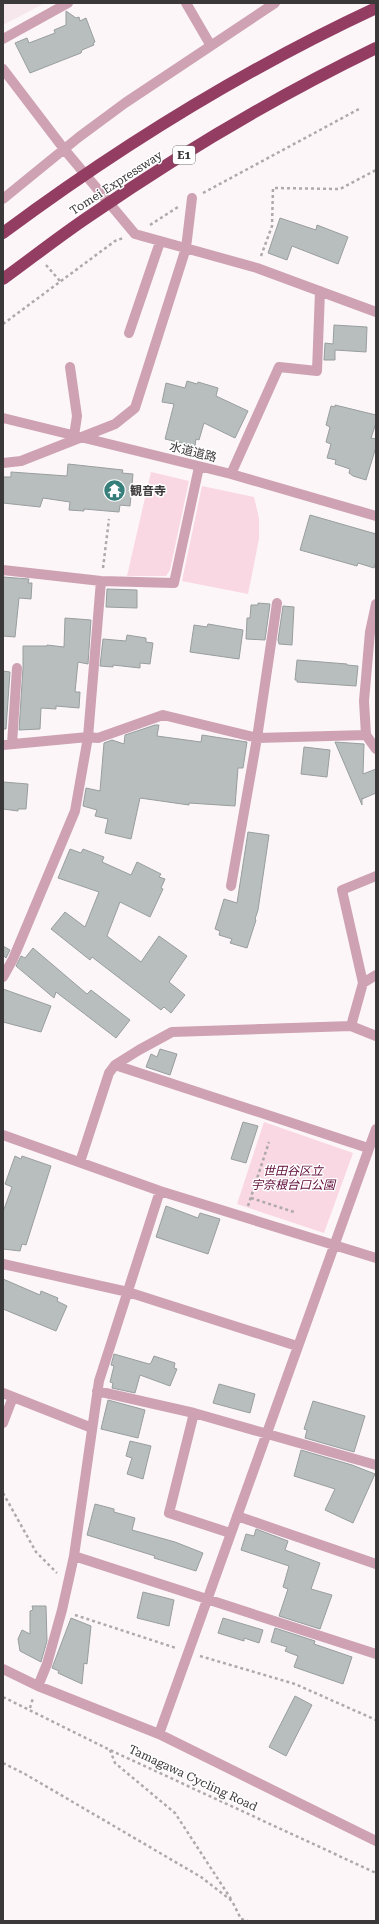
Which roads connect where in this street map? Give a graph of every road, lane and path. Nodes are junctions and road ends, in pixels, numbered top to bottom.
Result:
1 (68, 3) edge
2 (186, 3) edge
3 (275, 3) edge
4 (376, 8) edge
5 (3, 39) edge
6 (211, 46) junction
7 (376, 48) edge
8 (3, 69) edge
9 (64, 149) junction
10 (376, 170) edge
11 (192, 198) dead end
12 (3, 199) edge
13 (3, 233) edge
14 (160, 242) junction
15 (186, 248) junction
16 (257, 268) junction
17 (3, 279) edge
18 (320, 291) junction
19 (376, 312) edge
20 (129, 333) dead end
21 (70, 367) dead end
22 (3, 418) edge
23 (77, 437) junction
24 (3, 464) edge
25 (199, 467) junction
26 (231, 474) junction
27 (376, 516) edge
28 (109, 519) dead end
29 (3, 570) edge
30 (102, 577) junction
31 (277, 603) dead end
32 (376, 608) edge
33 (17, 668) dead end
34 (366, 735) junction
35 (88, 737) junction
36 (257, 738) junction
37 (7, 745) edge
38 (375, 746) edge
39 (376, 876) edge
40 (232, 886) dead end
41 (376, 975) edge
42 (3, 977) edge
43 (363, 983) junction
44 (351, 1026) junction
45 (376, 1036) edge
46 (115, 1065) junction
47 (376, 1129) edge
48 (3, 1135) edge
49 (269, 1142) dead end
50 (368, 1148) junction
51 (80, 1162) junction
52 (160, 1190) junction
53 (251, 1198) junction
54 (294, 1212) dead end
55 (244, 1216) junction
56 (333, 1246) junction
57 (376, 1258) edge
58 (3, 1264) edge
59 (128, 1292) junction
60 (297, 1346) junction
61 (97, 1391) junction
62 (3, 1393) edge
63 (13, 1397) junction
64 (194, 1413) junction
65 (3, 1423) edge
66 (92, 1428) junction
67 (267, 1434) junction
68 (376, 1465) edge
69 (3, 1493) edge
70 (237, 1516) junction
71 (230, 1533) junction
72 (74, 1556) junction
73 (376, 1564) edge
74 (68, 1584) junction
75 (207, 1599) junction
76 (62, 1610) junction
77 (189, 1652) junction
78 (376, 1654) edge
79 (3, 1669) edge
80 (38, 1686) junction
81 (3, 1697) edge
82 (376, 1720) edge
83 (159, 1734) junction
84 (110, 1750) junction
85 (3, 1763) edge
86 (376, 1841) edge
87 (376, 1873) edge
88 (232, 1901) junction
89 (248, 1921) edge

1 - 5 street
2 - 6 street
3 - 6 street
4 - 13 highway, Tomei Expressway
6 - 9 street
7 - 17 highway, Tomei Expressway / E1
8 - 9 street
9 - 12 street
9 - 14 street
10 - 16 path
11 - 15 street
14 - 15 street
14 - 20 street
15 - 16 street
15 - 23 street
16 - 18 street
18 - 19 street
18 - 26 street
21 - 23 street
22 - 23 street, 水道道路
23 - 24 street
23 - 25 street, 水道道路
25 - 26 street, 水道道路
25 - 30 street
26 - 27 street, 水道道路
28 - 30 path
29 - 30 street
30 - 35 street
31 - 36 street
32 - 34 street
33 - 37 street
34 - 36 street
34 - 38 street
35 - 36 street
35 - 37 street
35 - 42 street
36 - 40 street
39 - 43 street
41 - 43 street
43 - 44 street
44 - 45 street
44 - 46 street
46 - 50 street
46 - 51 street
47 - 50 street
48 - 51 street
49 - 53 path
50 - 56 street
51 - 52 street
52 - 55 street
52 - 59 street
53 - 54 path
53 - 55 path
55 - 56 street
56 - 57 street
56 - 60 street
58 - 59 street
59 - 60 street
59 - 61 street
60 - 67 street
61 - 64 street
61 - 66 street
62 - 63 street
63 - 65 street
63 - 66 street
64 - 67 street
64 - 71 street
66 - 72 street
67 - 68 street
67 - 70 street
69 - 74 path
70 - 71 street
70 - 73 street
71 - 75 street
72 - 74 street
72 - 75 street
74 - 76 street
75 - 77 street
75 - 78 street
76 - 77 path
76 - 80 street
77 - 82 path
77 - 83 street
79 - 80 street
80 - 83 street
81 - 84 path, Tamagawa Cycling Road
83 - 86 street
84 - 87 path, Tamagawa Cycling Road
84 - 88 path
85 - 88 path
88 - 89 path

